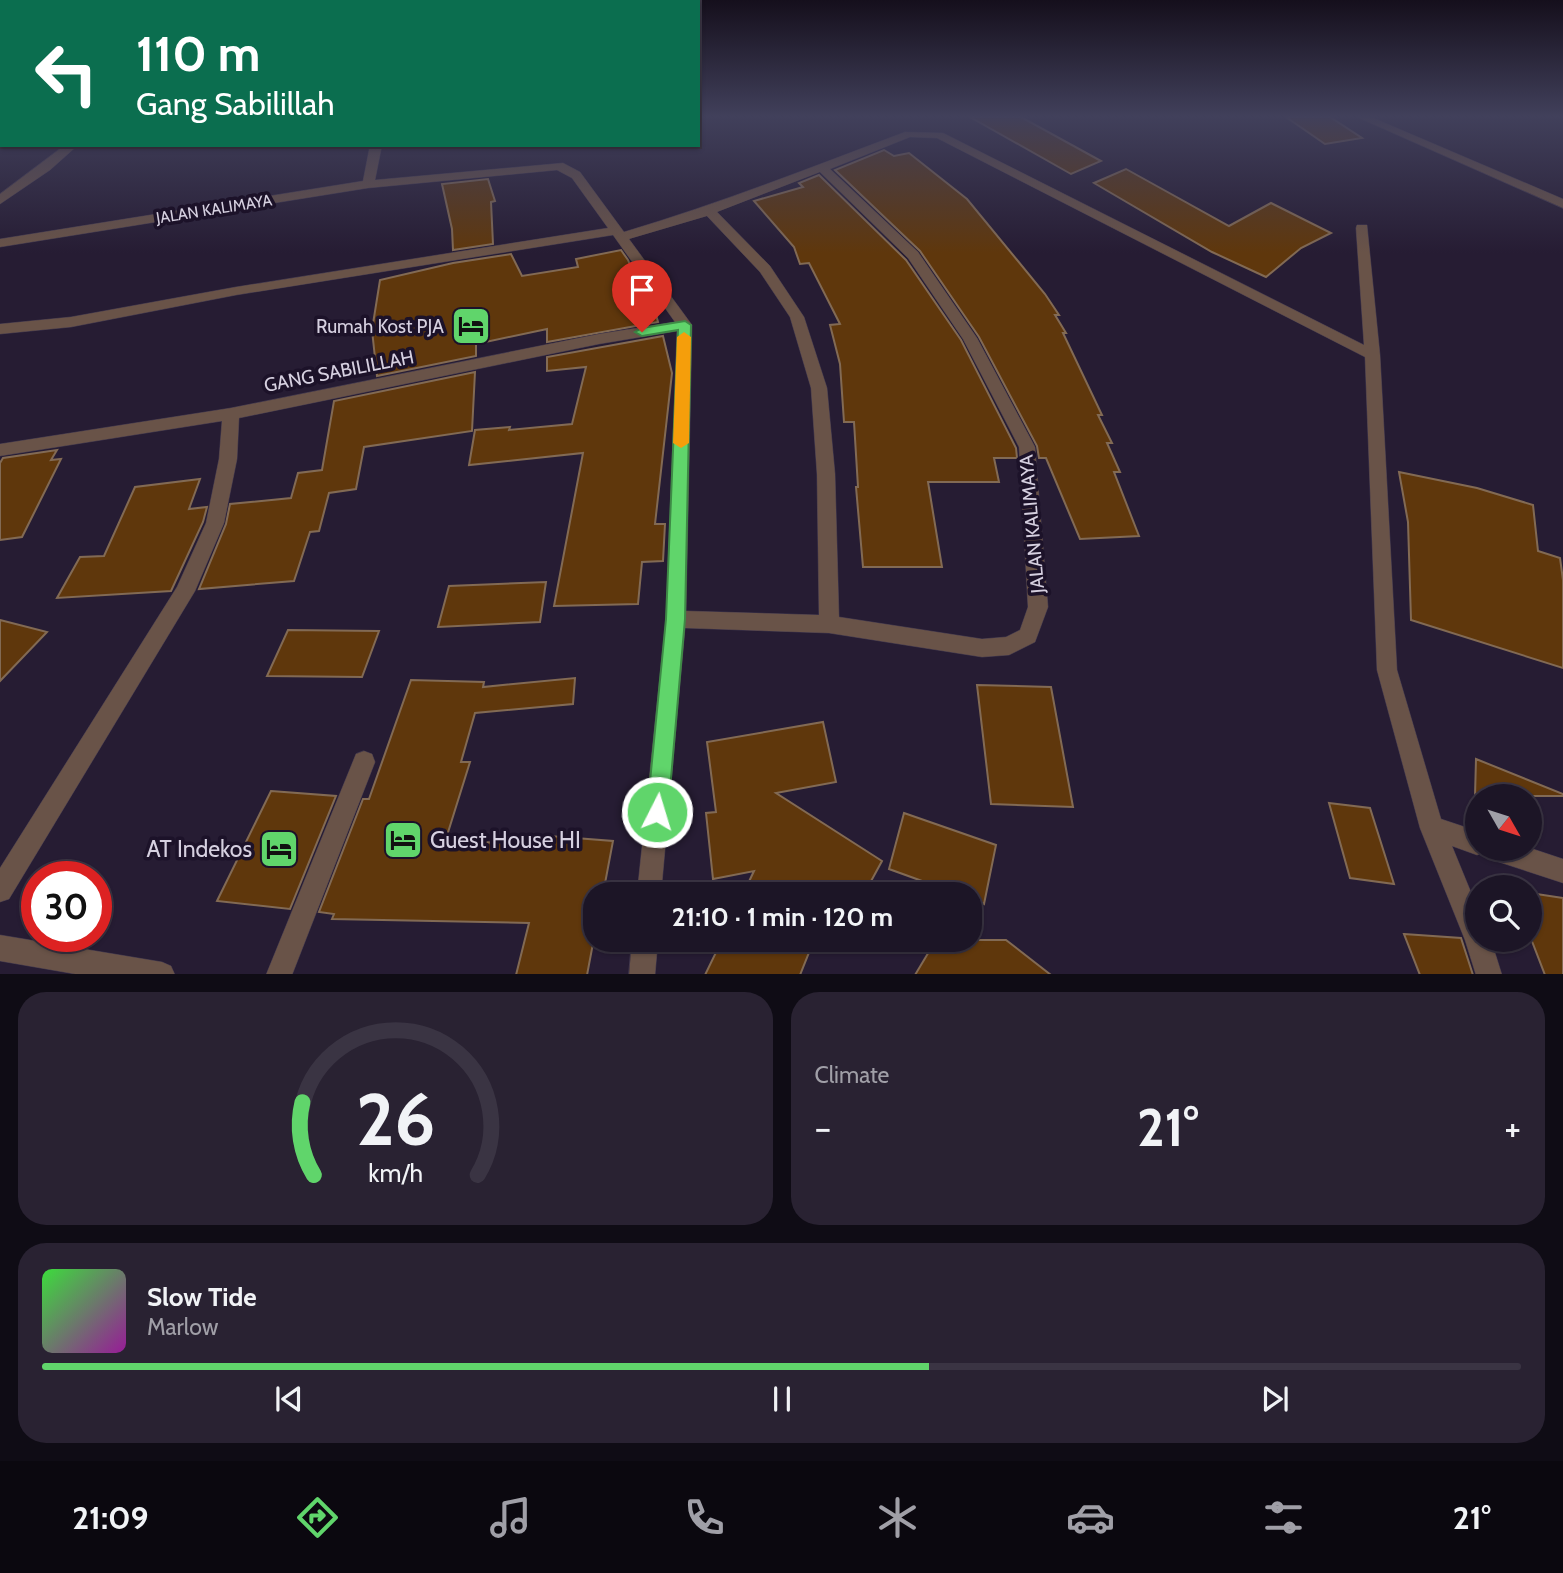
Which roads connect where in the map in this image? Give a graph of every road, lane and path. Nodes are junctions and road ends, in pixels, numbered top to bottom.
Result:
1 (51, 162) edge
2 (372, 162) edge
3 (830, 162) edge
4 (993, 162) edge
5 (1462, 162) edge
6 (820, 166) junction
7 (368, 184) junction
8 (0, 200) edge
9 (1563, 204) edge
10 (709, 211) junction
11 (1362, 228) dead end
12 (618, 234) junction
13 (0, 243) edge
14 (685, 325) junction
15 (0, 329) edge
16 (1371, 355) junction
17 (231, 414) junction
18 (0, 450) edge
19 (676, 619) junction
20 (829, 624) junction
21 (363, 762) dead end
22 (1432, 828) junction
23 (1465, 839) edge
24 (1533, 861) edge
25 (1563, 871) edge
26 (650, 882) edge
27 (0, 890) edge
28 (1465, 909) edge
29 (0, 948) edge
30 (644, 952) edge
31 (1482, 952) edge
32 (156, 974) edge
33 (279, 974) edge
34 (642, 974) edge
35 (1489, 974) edge

1 - 8 street
2 - 7 street
3 - 6 street
4 - 16 street
5 - 9 street
6 - 10 street
6 - 20 street, JALAN KALIMAYA
7 - 12 street, JALAN KALIMAYA
7 - 13 street, JALAN KALIMAYA
10 - 12 street
10 - 20 street
11 - 16 street
12 - 14 street, JALAN KALIMAYA
12 - 15 street
14 - 17 street, GANG SABILILLAH
14 - 19 street
16 - 22 street
17 - 18 street, GANG SABILILLAH
17 - 27 street
19 - 20 street, JALAN KALIMAYA
19 - 26 street
21 - 33 street
22 - 23 street
22 - 28 street
24 - 25 street
29 - 32 street
30 - 34 street
31 - 35 street

